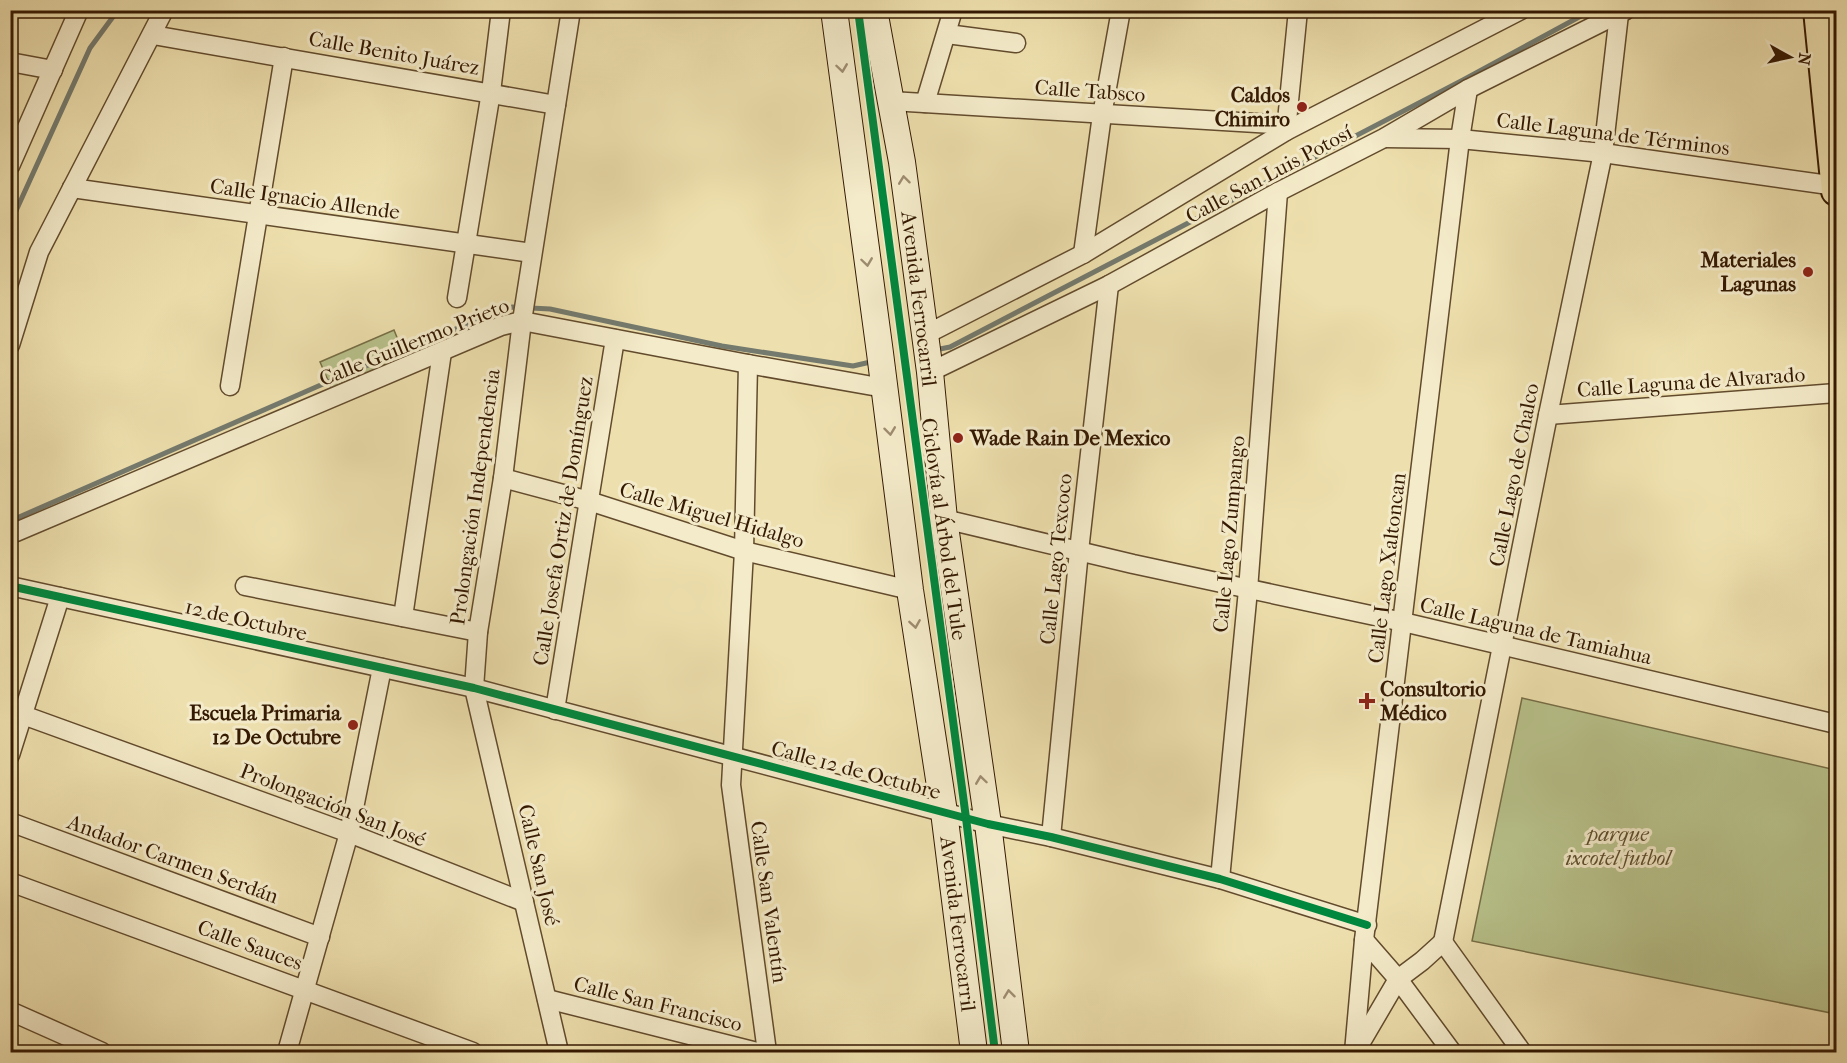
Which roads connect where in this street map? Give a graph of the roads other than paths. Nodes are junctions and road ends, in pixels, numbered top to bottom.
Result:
1 (79, 10) edge
2 (164, 10) edge
3 (501, 10) edge
4 (571, 10) edge
5 (834, 10) edge
6 (874, 10) edge
7 (953, 10) edge
8 (1121, 10) edge
9 (1298, 10) edge
10 (1521, 10) edge
11 (1818, 10) edge
12 (1623, 12) edge
13 (947, 34) junction
14 (153, 35) junction
15 (1016, 43) dead end
16 (285, 57) junction
17 (10, 62) edge
18 (53, 70) junction
19 (1468, 89) junction
20 (491, 92) junction
21 (891, 101) junction
22 (925, 103) junction
23 (556, 105) junction
24 (1102, 115) junction
25 (1286, 128) junction
26 (1384, 138) junction
27 (1460, 139) junction
28 (1603, 153) junction
29 (10, 166) edge
30 (1836, 186) edge
31 (72, 188) junction
32 (1836, 191) edge
33 (1278, 192) junction
34 (258, 215) junction
35 (465, 244) junction
36 (532, 253) junction
37 (1083, 254) junction
38 (1109, 285) junction
39 (457, 298) dead end
40 (524, 309) junction
41 (615, 339) junction
42 (10, 345) edge
43 (442, 352) junction
44 (926, 353) junction
45 (748, 364) junction
46 (882, 371) junction
47 (230, 386) dead end
48 (1836, 393) edge
49 (1548, 415) junction
50 (503, 478) junction
51 (589, 501) junction
52 (944, 519) junction
53 (16, 532) dead end
54 (744, 551) junction
55 (1079, 551) junction
56 (10, 586) edge
57 (245, 586) dead end
58 (910, 590) junction
59 (1248, 590) junction
60 (60, 597) junction
61 (403, 617) junction
62 (1403, 622) junction
63 (478, 632) junction
64 (1503, 646) junction
65 (382, 668) junction
66 (474, 688) junction
67 (555, 710) junction
68 (23, 715) junction
69 (1836, 724) edge
70 (10, 755) edge
71 (732, 756) junction
72 (944, 812) junction
73 (10, 822) edge
74 (988, 824) junction
75 (349, 833) junction
76 (1051, 837) junction
77 (1220, 879) junction
78 (10, 882) edge
79 (524, 902) junction
80 (1366, 933) junction
81 (320, 937) junction
82 (1443, 942) junction
83 (1398, 979) junction
84 (305, 990) junction
85 (547, 999) junction
86 (10, 1011) edge
87 (102, 1053) edge
88 (286, 1053) edge
89 (473, 1053) edge
90 (559, 1053) edge
91 (757, 1053) edge
92 (767, 1053) edge
93 (974, 1053) edge
94 (1016, 1053) edge
95 (1354, 1053) edge
96 (1452, 1053) edge
97 (1522, 1053) edge

1 - 18 street
2 - 14 street
3 - 20 street
4 - 23 street, Prolongación Independencia
5 -> 46 main road, Avenida Ferrocarril
6 - 21 main road, Avenida Ferrocarril
7 - 13 street
8 - 24 street
9 - 25 street
10 - 25 street, Calle San Luis Potosí
11 - 30 main road
12 - 19 street, Calle San Luis Potosí
12 - 28 street, Calle Lago de Chalco
13 - 15 street
13 - 22 street
14 - 16 street, Calle Benito Juárez
14 - 31 street
16 - 20 street, Calle Benito Juárez
16 - 34 street
17 - 18 street
18 - 29 street
19 - 26 street, Calle San Luis Potosí
19 - 27 street, Calle Lago Xaltoncan
20 - 23 street, Calle Benito Juárez
20 - 35 street
21 - 22 street, Calle Tabsco
44 -> 21 main road, Avenida Ferrocarril
22 - 24 street, Calle Tabsco
23 - 36 street, Prolongación Independencia
24 - 25 street, Calle Tabsco
24 - 37 street
25 - 37 street, Calle San Luis Potosí
26 - 27 street, Calle Laguna de Términos
26 - 33 street, Calle San Luis Potosí
27 - 28 street, Calle Laguna de Términos
27 - 62 street, Calle Lago Xaltoncan
28 - 30 street, Calle Laguna de Términos
28 - 49 street, Calle Lago de Chalco
30 - 32 main road
31 - 34 street, Calle Ignacio Allende
31 - 42 street
33 - 38 street, Calle San Luis Potosí
33 - 59 street, Calle Lago Zumpango
34 - 35 street, Calle Ignacio Allende
34 - 47 street
35 - 36 street, Calle Ignacio Allende
35 - 39 street
36 - 40 street, Prolongación Independencia
37 - 44 street, Calle San Luis Potosí
38 - 44 street, Calle San Luis Potosí
38 - 55 street, Calle Lago Texcoco
40 - 41 street, Calle Guillermo Prieto
40 - 43 street, Calle Guillermo Prieto
40 - 50 street, Prolongación Independencia
41 - 45 street, Calle Guillermo Prieto
41 - 51 street, Calle Josefa Ortiz de Domínguez
43 - 53 street, Calle Guillermo Prieto
43 - 61 street
44 - 52 main road, Avenida Ferrocarril
45 - 46 street, Calle Guillermo Prieto
45 - 54 street, Calle San Valentín
46 -> 58 main road, Avenida Ferrocarril
48 - 49 street, Calle Laguna de Alvarado
49 - 64 street, Calle Lago de Chalco
50 - 51 street, Calle Miguel Hidalgo
50 - 63 street, Prolongación Independencia
51 - 54 street, Calle Miguel Hidalgo
51 - 67 street, Calle Josefa Ortiz de Domínguez
52 - 55 street, Calle Laguna de Tamiahua
74 -> 52 main road, Avenida Ferrocarril
54 - 58 street, Calle Miguel Hidalgo
54 - 71 street, Calle San Valentín
55 - 59 street, Calle Laguna de Tamiahua
55 - 76 street, Calle Lago Texcoco
56 - 60 street, 12 de Octubre
57 - 61 street
58 -> 72 main road, Avenida Ferrocarril
59 - 62 street, Calle Laguna de Tamiahua
59 - 77 street, Calle Lago Zumpango
60 - 65 street, 12 de Octubre
60 - 68 street
61 - 63 street
62 - 64 street, Calle Laguna de Tamiahua
62 - 80 street, Calle Lago Xaltoncan
63 - 66 street, Prolongación Independencia
64 - 69 street, Calle Laguna de Tamiahua
64 - 82 street, Calle Lago de Chalco
65 - 66 street, 12 de Octubre
65 - 75 street
66 - 67 street, Calle 12 de Octubre
66 - 79 street, Calle San José
67 - 71 street, Calle 12 de Octubre
68 - 70 street
68 - 75 street, Prolongación San José
71 - 72 street, Calle 12 de Octubre
71 - 92 street, Calle San Valentín
72 - 74 street, Calle 12 de Octubre
72 - 93 main road, Avenida Ferrocarril
73 - 81 street, Andador Carmen Serdán
74 - 76 street, Calle 12 de Octubre
94 -> 74 main road, Avenida Ferrocarril
75 - 79 street, Prolongación San José
75 - 81 street
76 - 77 street, Calle 12 de Octubre
77 - 80 street, Calle 12 de Octubre
78 - 84 street, Calle Sauces
79 - 85 street, Calle San José
80 - 83 street
80 - 95 street, Calle Lago Xaltoncan
81 - 84 street
82 - 83 street
82 - 97 street
83 - 95 street
83 - 96 street
84 - 88 street
84 - 89 street, Calle Sauces
85 - 90 street, Calle San José
85 - 91 street, Calle San Francisco
86 - 87 street

